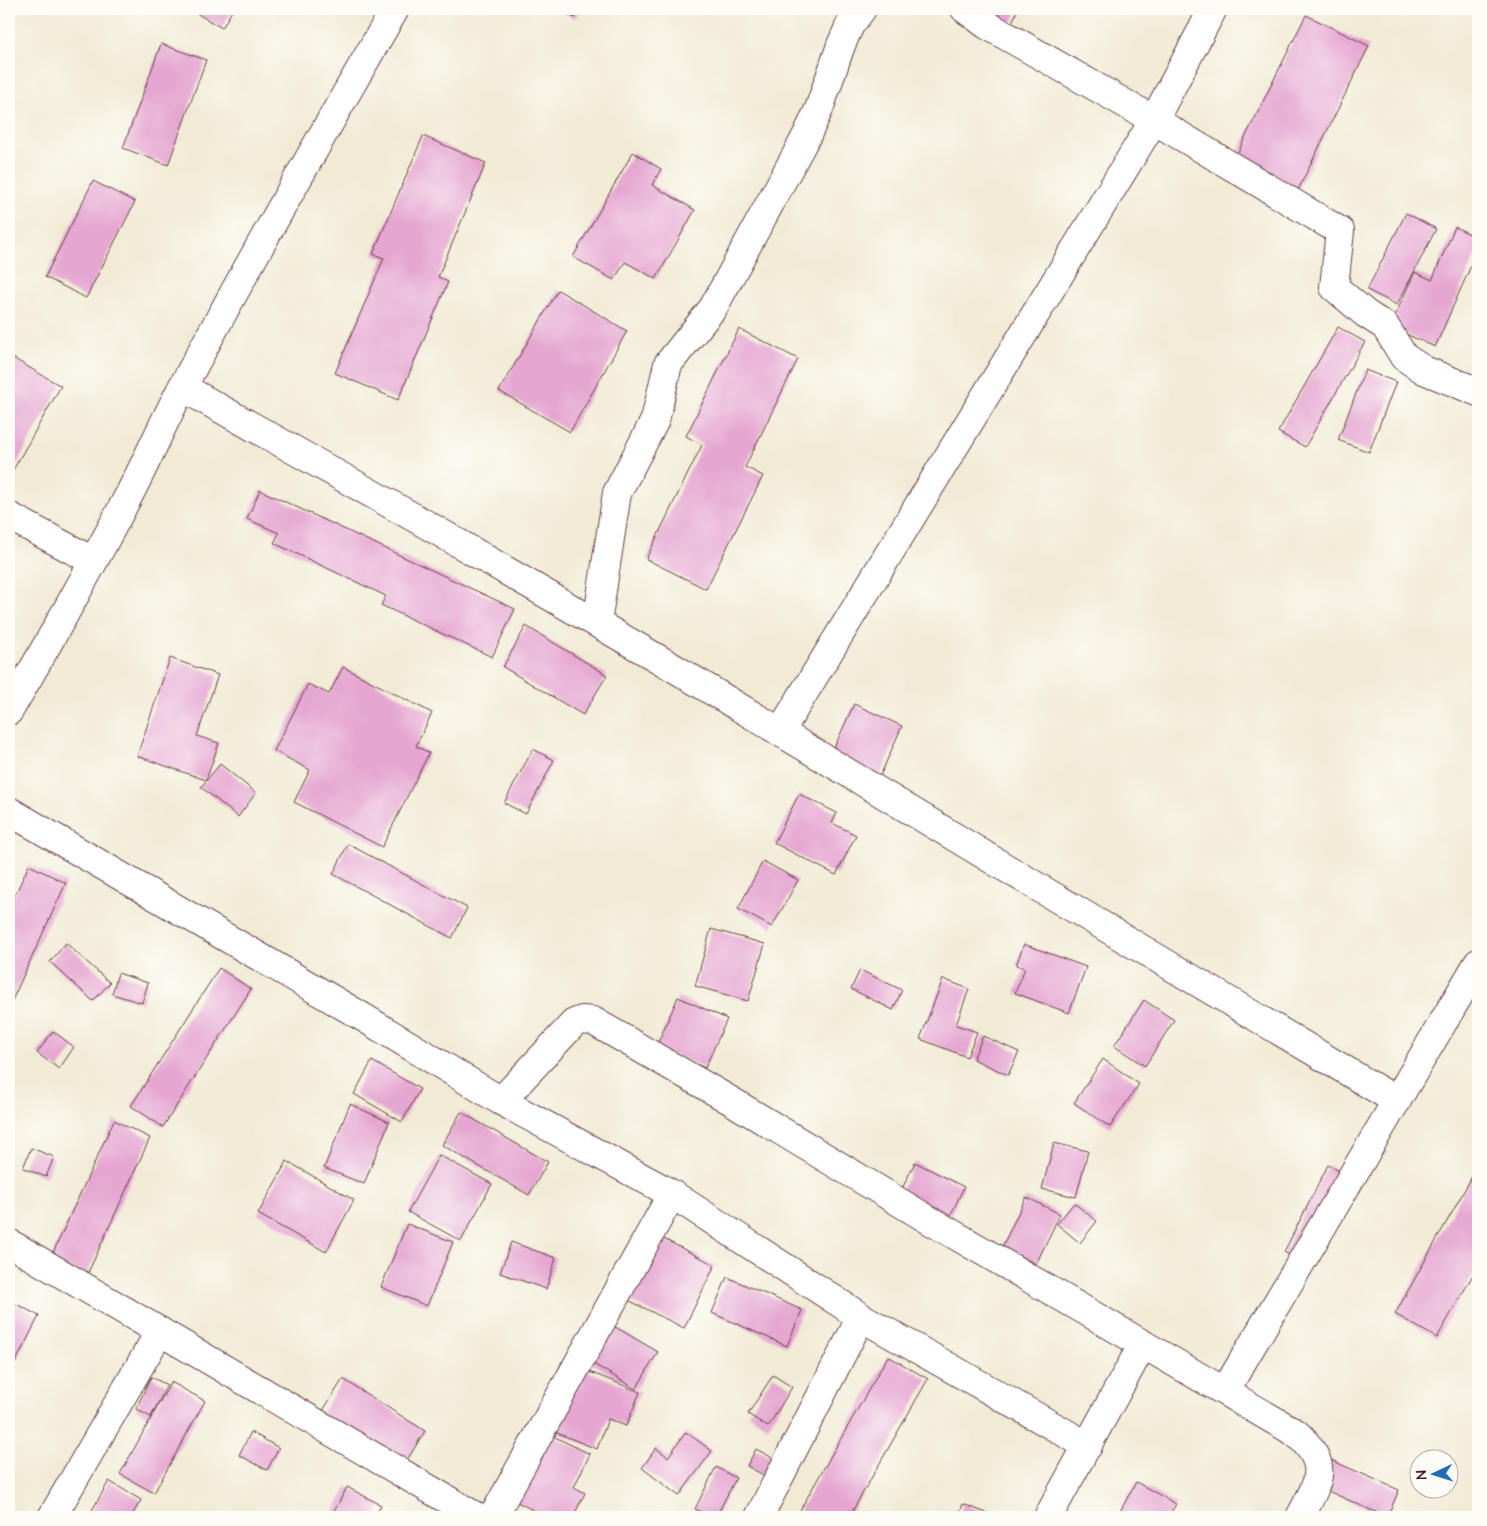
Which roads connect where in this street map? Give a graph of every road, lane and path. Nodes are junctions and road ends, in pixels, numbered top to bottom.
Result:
1 (395, 9) edge
2 (862, 9) edge
3 (965, 9) edge
4 (1212, 9) edge
5 (1154, 120) junction
6 (182, 387) junction
7 (1478, 392) edge
8 (9, 516) edge
9 (93, 562) junction
10 (597, 623) junction
11 (9, 711) edge
12 (780, 732) junction
13 (9, 811) edge
14 (1478, 963) edge
15 (501, 1101) junction
16 (1397, 1101) junction
17 (672, 1194) junction
18 (9, 1243) edge
19 (861, 1317) junction
20 (160, 1332) junction
21 (1144, 1344) junction
22 (1225, 1392) junction
23 (1088, 1446) junction
24 (52, 1517) edge
25 (477, 1517) edge
26 (494, 1517) edge
27 (759, 1517) edge
28 (1048, 1517) edge
29 (1300, 1517) edge

1 - 6 street
2 - 10 street
3 - 5 street
4 - 5 street
5 - 7 street
5 - 12 street
6 - 9 street
6 - 10 street
8 - 9 street
9 - 11 street
10 - 12 street
12 - 16 street
13 - 15 street
14 - 16 street
15 - 17 street
15 - 21 street
16 - 22 street
17 - 19 street
17 - 26 street
18 - 20 street
19 - 23 street
19 - 27 street
20 - 24 street
20 - 25 street
21 - 22 street
21 - 23 street
22 - 29 street
23 - 28 street

